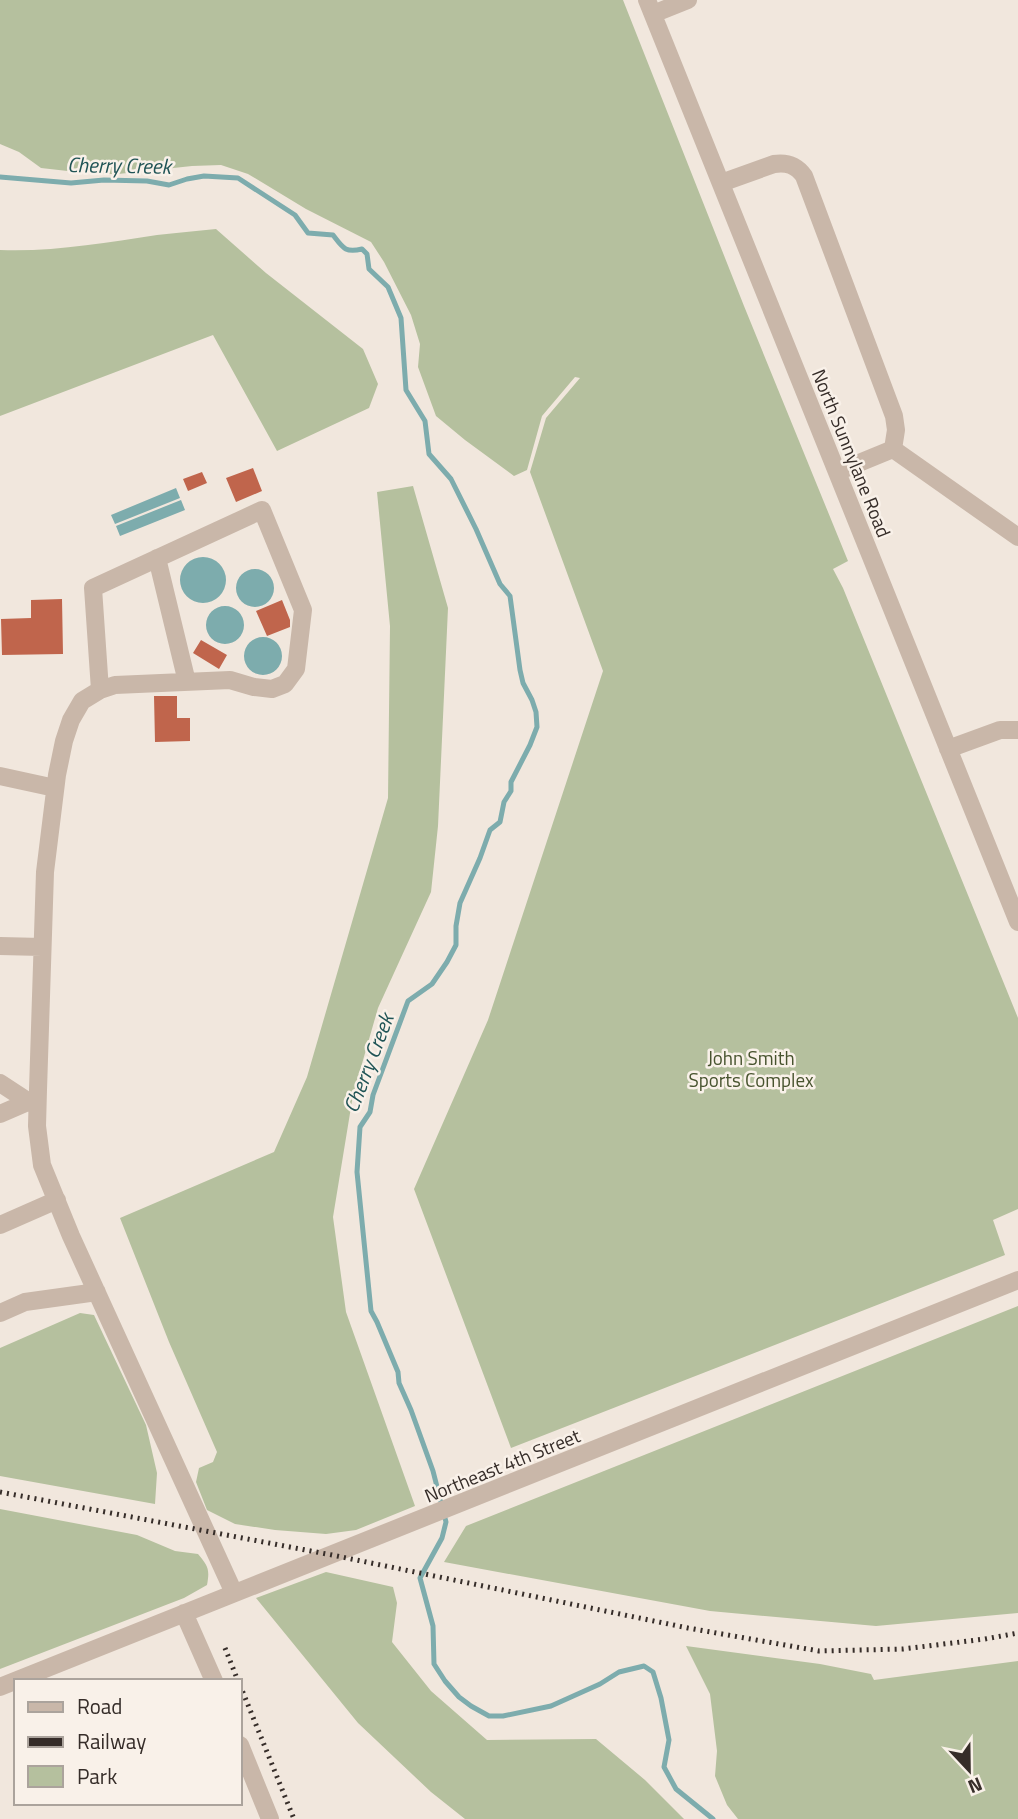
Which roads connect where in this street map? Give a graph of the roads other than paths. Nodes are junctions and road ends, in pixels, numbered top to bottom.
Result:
1 (688, 0) edge
2 (650, 7) edge
3 (721, 183) junction
4 (893, 449) junction
5 (837, 472) junction
6 (1018, 537) edge
7 (157, 558) junction
8 (187, 682) junction
9 (100, 690) junction
10 (1018, 730) edge
11 (948, 749) junction
12 (0, 776) edge
13 (55, 788) junction
14 (1018, 922) edge
15 (0, 946) edge
16 (42, 947) junction
17 (0, 1083) edge
18 (33, 1100) junction
19 (0, 1114) edge
20 (57, 1200) junction
21 (0, 1225) edge
22 (1018, 1280) edge
23 (97, 1292) junction
24 (0, 1313) edge
25 (234, 1593) junction
26 (184, 1613) junction
27 (20, 1679) edge
28 (213, 1679) edge
29 (242, 1750) edge
30 (270, 1819) edge

1 - 2 street
2 - 3 street, North Sunnylane Road
3 - 4 street
3 - 5 street, North Sunnylane Road
4 - 5 street
4 - 6 street
5 - 11 street, North Sunnylane Road
7 - 8 street
7 - 8 street
7 - 9 street
8 - 9 street
9 - 13 street
10 - 11 street
11 - 14 street, North Sunnylane Road
12 - 13 street
13 - 16 street
15 - 16 street
16 - 18 street
17 - 18 street
18 - 19 street
18 - 20 street
20 - 21 street
20 - 23 street
22 - 25 street, Northeast 4th Street
23 - 24 street
23 - 25 street
25 - 26 street, Northeast 4th Street
26 - 27 street, Northeast 4th Street
26 - 28 street
29 - 30 street

